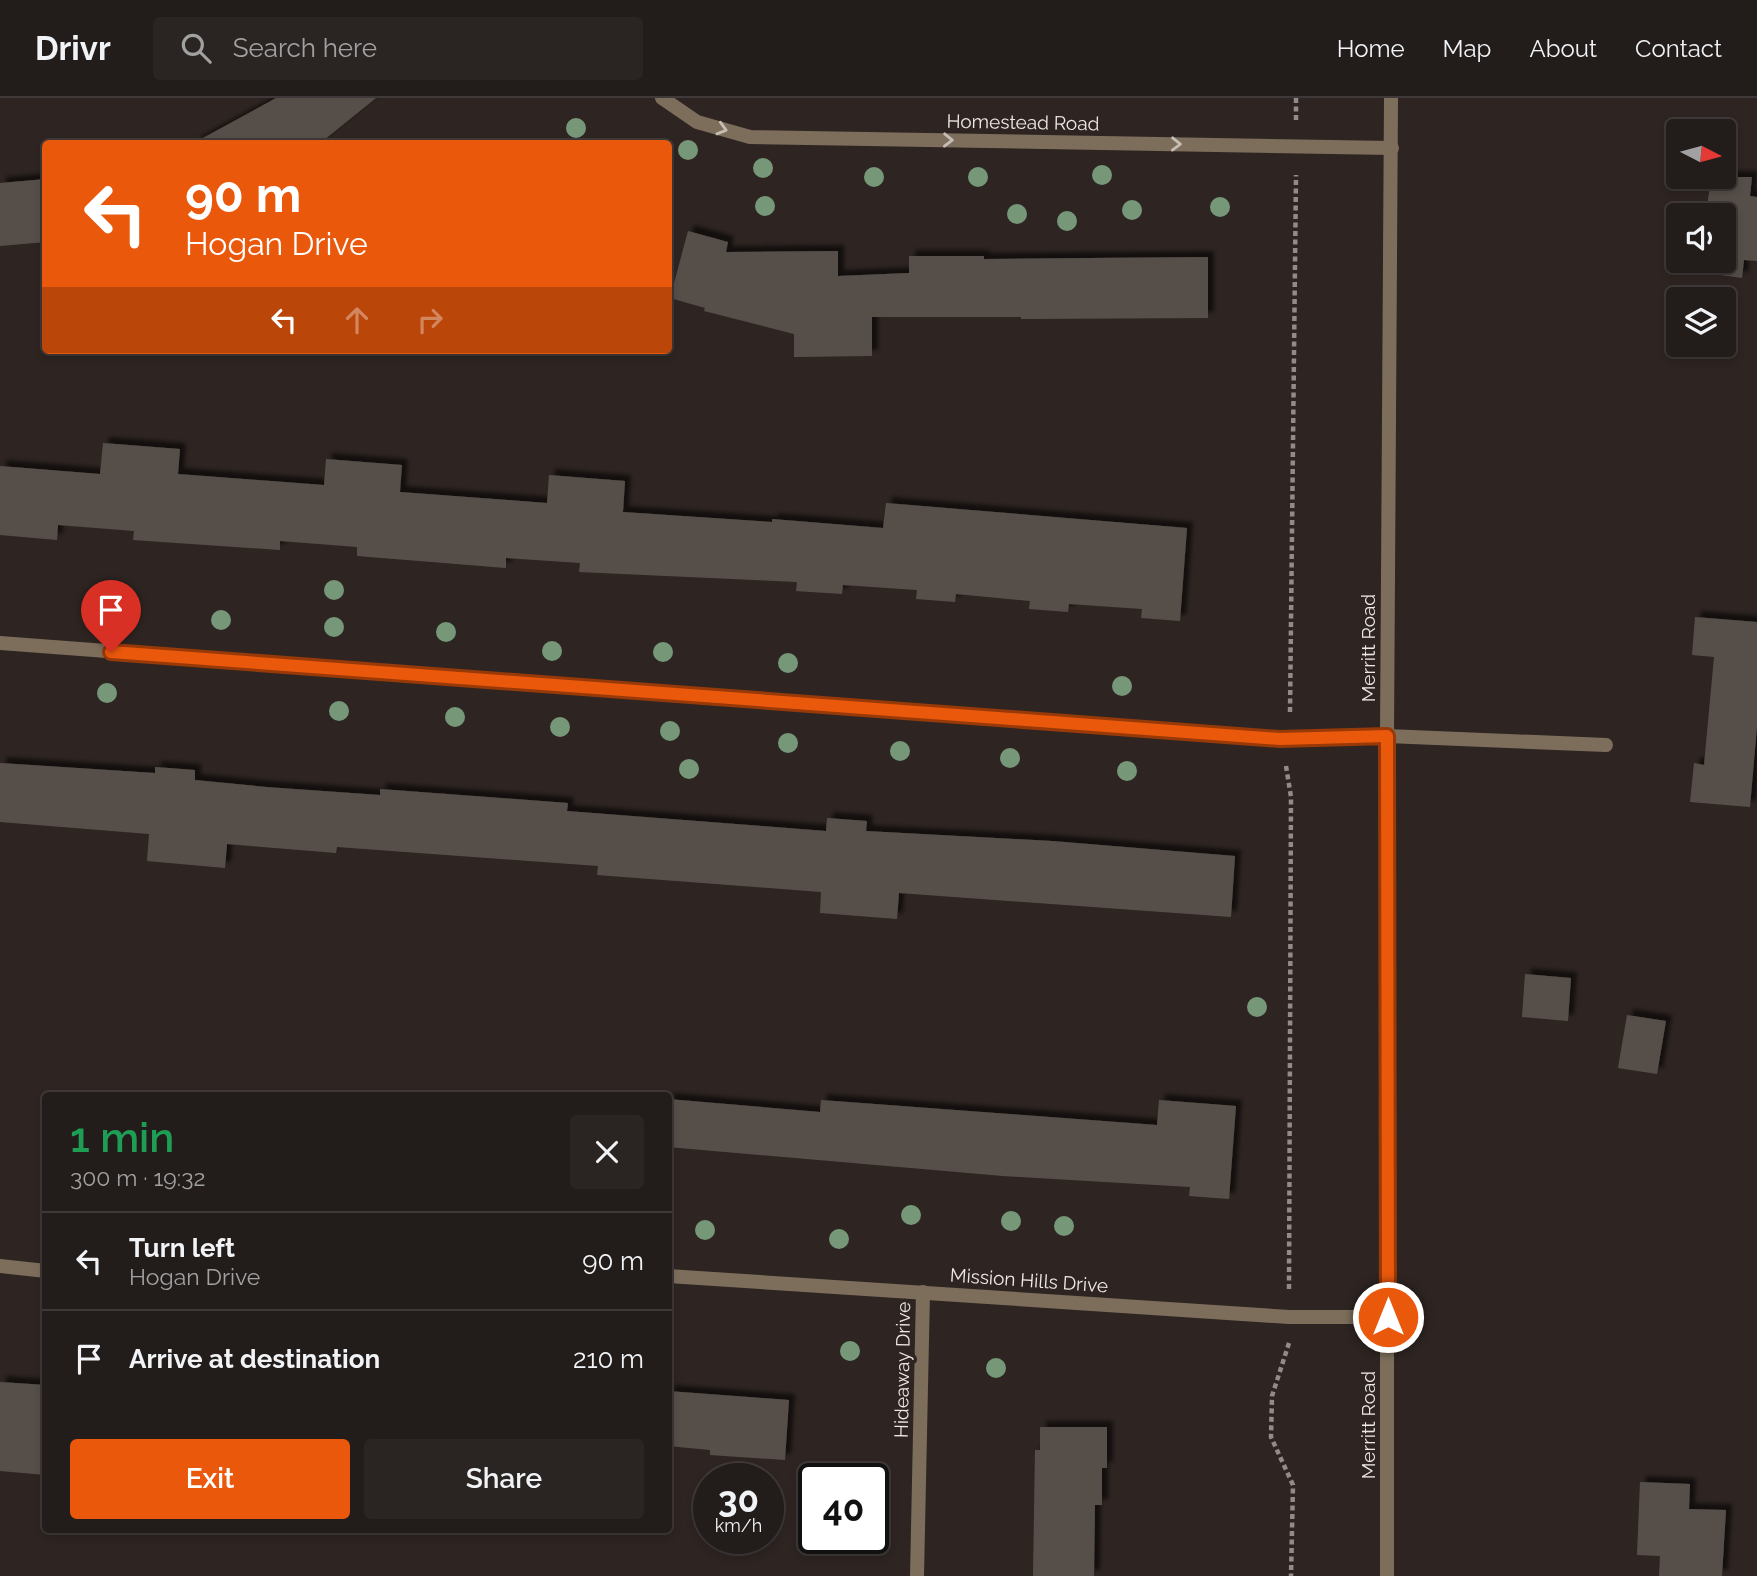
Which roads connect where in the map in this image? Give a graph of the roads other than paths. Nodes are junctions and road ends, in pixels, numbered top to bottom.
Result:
1 (662, 98) edge
2 (1391, 98) edge
3 (1392, 148) junction
4 (0, 643) edge
5 (1387, 736) junction
6 (1606, 745) dead end
7 (0, 1266) edge
8 (42, 1271) edge
9 (672, 1276) edge
10 (923, 1292) junction
11 (1388, 1317) junction
12 (917, 1576) edge
13 (1387, 1576) edge

1 -> 3 street, Homestead Road
2 - 3 street, Merritt Road
3 - 5 street, Merritt Road
4 - 5 street
5 - 6 street
5 - 11 street, Merritt Road
7 - 8 street
9 - 10 street, Mission Hills Drive
10 - 11 street, Mission Hills Drive
10 - 12 street, Hideaway Drive
11 - 13 street, Merritt Road

